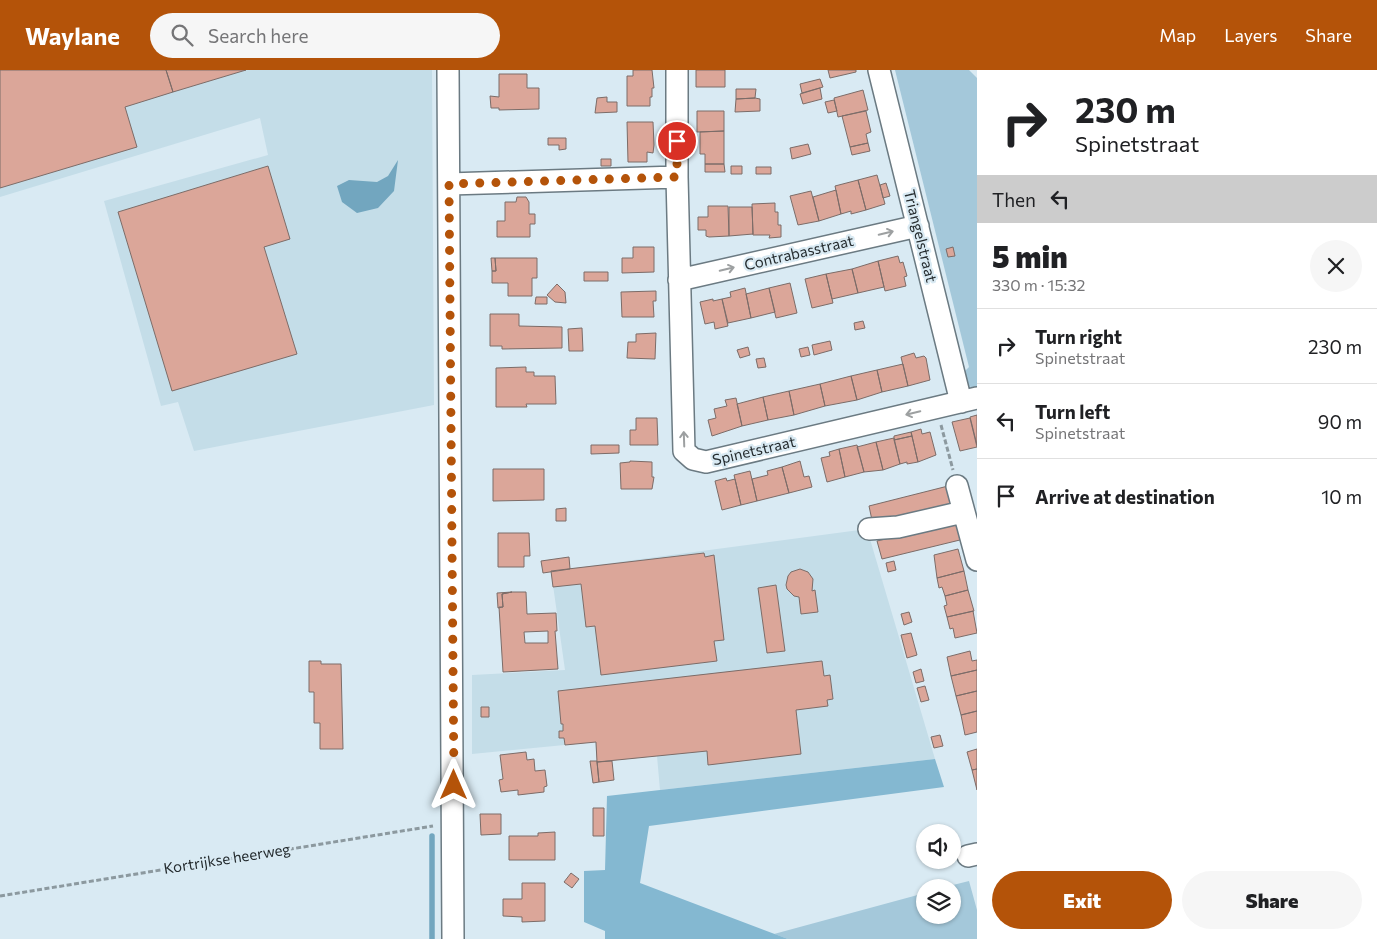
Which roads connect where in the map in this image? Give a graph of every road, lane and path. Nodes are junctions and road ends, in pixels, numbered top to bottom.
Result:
1 (448, 70) edge
2 (677, 70) edge
3 (879, 70) edge
4 (677, 177) junction
5 (449, 184) junction
6 (918, 226) junction
7 (680, 280) junction
8 (969, 400) edge
9 (937, 408) junction
10 (957, 486) joint
11 (964, 512) junction
12 (869, 529) dead end
13 (977, 560) edge
14 (454, 823) junction
15 (0, 896) edge
16 (454, 939) edge

1 - 5 street
2 - 4 street, Spinetstraat
3 - 6 street, Triangelstraat
4 - 5 street
4 - 7 street, Spinetstraat
5 - 14 street
7 -> 6 street, Contrabasstraat
6 - 8 street, Triangelstraat
9 -> 7 street, Spinetstraat
8 - 9 street, Spinetstraat
9 - 10 path
10 - 11 street
11 - 12 street
11 - 13 street
14 - 15 path, Kortrijkse heerweg
14 - 16 street

